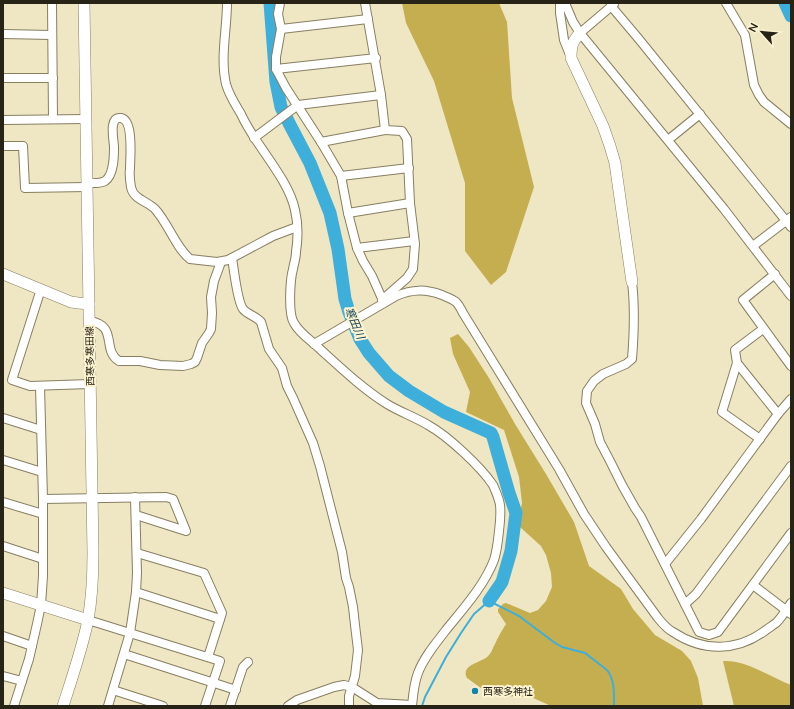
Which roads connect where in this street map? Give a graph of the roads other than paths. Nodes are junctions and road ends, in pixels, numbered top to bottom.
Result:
1 (52, 3) edge
2 (84, 3) edge
3 (227, 3) edge
4 (280, 3) edge
5 (365, 3) edge
6 (560, 3) edge
7 (565, 3) edge
8 (726, 3) edge
9 (613, 4) edge
10 (368, 19) junction
11 (281, 29) junction
12 (580, 33) junction
13 (3, 34) edge
14 (52, 35) junction
15 (376, 58) junction
16 (571, 58) junction
17 (276, 69) junction
18 (3, 78) edge
19 (53, 78) junction
20 (382, 95) junction
21 (298, 105) junction
22 (700, 114) junction
23 (53, 119) junction
24 (86, 119) junction
25 (3, 120) edge
26 (791, 124) edge
27 (385, 130) junction
28 (254, 138) junction
29 (668, 140) junction
30 (321, 142) junction
31 (3, 146) edge
32 (409, 168) junction
33 (341, 176) junction
34 (87, 185) junction
35 (410, 203) junction
36 (348, 214) junction
37 (789, 221) edge
38 (297, 227) junction
39 (414, 240) junction
40 (753, 246) junction
41 (357, 248) junction
42 (232, 258) junction
43 (221, 262) junction
44 (3, 274) edge
45 (775, 274) junction
46 (632, 282) joint
47 (41, 290) junction
48 (791, 296) edge
49 (383, 301) junction
50 (89, 304) junction
51 (89, 321) junction
52 (763, 329) junction
53 (314, 344) junction
54 (737, 363) junction
55 (791, 366) edge
56 (3, 377) edge
57 (12, 380) junction
58 (90, 384) junction
59 (40, 386) junction
60 (791, 399) edge
61 (778, 414) junction
62 (3, 418) edge
63 (41, 430) junction
64 (760, 439) junction
65 (3, 460) edge
66 (791, 466) edge
67 (42, 472) junction
68 (135, 497) junction
69 (92, 498) junction
70 (43, 499) junction
71 (3, 502) edge
72 (43, 514) junction
73 (136, 515) junction
74 (791, 533) edge
75 (3, 546) edge
76 (137, 553) junction
77 (43, 559) junction
78 (665, 564) junction
79 (753, 586) junction
80 (136, 592) junction
81 (3, 593) edge
82 (685, 604) junction
83 (41, 605) junction
84 (789, 609) edge
85 (220, 619) junction
86 (88, 620) junction
87 (130, 633) junction
88 (3, 636) edge
89 (32, 646) junction
90 (124, 654) junction
91 (208, 657) junction
92 (248, 662) dead end
93 (3, 676) edge
94 (22, 681) junction
95 (213, 683) junction
96 (352, 688) junction
97 (113, 690) junction
98 (236, 690) junction
99 (14, 706) edge
100 (63, 706) edge
101 (108, 706) edge
102 (163, 706) edge
103 (205, 706) edge
104 (230, 706) edge
105 (288, 706) edge
106 (349, 706) edge
107 (412, 706) edge

1 - 14 street
2 - 24 main road, 西寒多寒田線
3 - 28 street
4 - 11 street
5 - 10 street
6 - 16 street
7 - 12 street
8 - 26 street
9 - 12 street
9 - 22 street
10 - 11 street
10 - 15 street
11 - 17 street
12 - 16 main road
12 - 29 street
13 - 14 street
14 - 19 street
15 - 17 street
15 - 20 street
16 - 46 main road
17 - 21 street
18 - 19 street
19 - 23 street
20 - 21 street
20 - 27 street
21 - 28 street
21 - 30 street
22 - 29 street
22 - 37 street
23 - 24 street
23 - 25 street
24 - 34 main road, 西寒多寒田線
27 - 30 street
27 - 32 street
28 - 38 street
29 - 40 street
30 - 33 street
31 - 34 street
32 - 33 street
32 - 35 street
33 - 36 street
34 - 43 street
34 - 50 main road, 西寒多寒田線
35 - 36 street
35 - 39 street
36 - 41 street
37 - 40 street
38 - 42 street
38 - 53 street
39 - 41 street
39 - 49 street
40 - 45 street
41 - 49 street
42 - 43 street
42 - 96 street
43 - 51 street
44 - 47 main road
45 - 48 street
45 - 52 street
46 - 78 street
47 - 50 main road
47 - 57 street
49 - 53 street
49 - 84 street
50 - 51 main road, 西寒多寒田線
51 - 58 main road, 西寒多寒田線
52 - 54 street
52 - 55 street
53 - 107 street
54 - 61 street
54 - 64 street
56 - 57 street
57 - 59 street
58 - 59 street
58 - 69 main road, 西寒多寒田線
59 - 63 street
60 - 61 street
61 - 64 street
62 - 63 street
63 - 67 street
64 - 78 street
65 - 67 street
66 - 82 street
67 - 70 street
68 - 69 street
68 - 73 street
68 - 73 street
69 - 70 street
69 - 86 main road, 西寒多寒田線
70 - 72 street
71 - 72 street
72 - 77 street
73 - 76 street
74 - 79 street
75 - 77 street
76 - 80 street
76 - 85 street
77 - 83 street
78 - 82 street
79 - 82 street
79 - 84 street
80 - 85 street
80 - 87 street
81 - 83 main road
83 - 86 main road
83 - 89 street
85 - 91 street
86 - 87 street
86 - 100 main road, 西寒多寒田線
87 - 90 street
87 - 91 street
88 - 89 street
89 - 94 street
90 - 95 street
90 - 97 street
91 - 95 street
92 - 98 street
93 - 94 street
94 - 99 street
95 - 98 street
95 - 103 street
96 - 105 street
96 - 106 street
96 - 107 street
97 - 101 street
97 - 102 street
98 - 104 street

